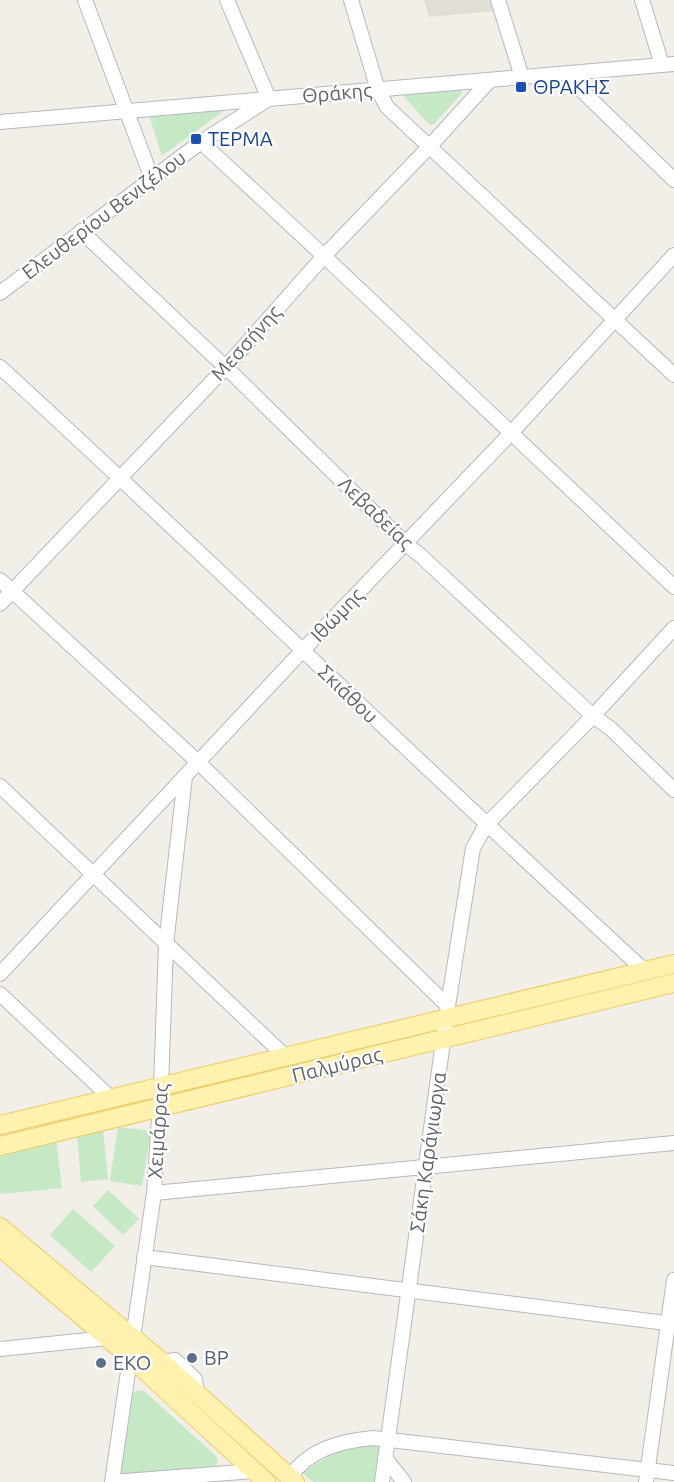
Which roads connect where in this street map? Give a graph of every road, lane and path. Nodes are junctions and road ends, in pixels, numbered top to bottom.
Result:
1 (86, 0) edge
2 (227, 0) edge
3 (351, 0) edge
4 (498, 0) edge
5 (642, 0) edge
6 (668, 65) edge
7 (568, 74) junction
8 (522, 77) junction
9 (490, 80) junction
10 (378, 90) junction
11 (269, 99) junction
12 (128, 111) junction
13 (0, 122) edge
14 (201, 142) junction
15 (429, 147) junction
16 (152, 178) junction
17 (674, 180) edge
18 (81, 231) junction
19 (674, 255) edge
20 (324, 256) junction
21 (0, 293) edge
22 (615, 319) junction
23 (0, 367) edge
24 (225, 368) junction
25 (674, 375) edge
26 (511, 433) junction
27 (120, 478) junction
28 (406, 544) junction
29 (0, 580) edge
30 (674, 587) edge
31 (12, 592) junction
32 (0, 604) edge
33 (674, 628) edge
34 (302, 651) junction
35 (593, 716) junction
36 (199, 763) junction
37 (185, 777) junction
38 (0, 786) edge
39 (674, 790) edge
40 (486, 825) junction
41 (93, 875) junction
42 (166, 944) junction
43 (674, 964) edge
44 (645, 971) junction
45 (0, 974) edge
46 (674, 983) edge
47 (0, 994) edge
48 (447, 1012) junction
49 (444, 1039) junction
50 (286, 1057) junction
51 (161, 1087) junction
52 (112, 1099) junction
53 (160, 1107) junction
54 (0, 1125) edge
55 (674, 1143) edge
56 (0, 1146) edge
57 (425, 1167) junction
58 (154, 1193) junction
59 (0, 1227) edge
60 (0, 1247) edge
61 (144, 1257) junction
62 (674, 1280) edge
63 (408, 1290) junction
64 (671, 1323) edge
65 (107, 1338) junction
66 (134, 1339) junction
67 (0, 1349) edge
68 (130, 1358) junction
69 (387, 1438) junction
70 (386, 1458) junction
71 (674, 1473) edge
72 (260, 1476) edge
73 (647, 1476) edge
74 (292, 1480) edge
75 (112, 1482) edge
76 (382, 1482) edge
77 (404, 1482) edge

1 - 12 street
2 - 11 street
3 - 10 street
4 - 8 street
5 - 6 street
6 - 7 street, Θράκης
7 - 8 street, Θράκης
7 - 17 street
8 - 9 street, Θράκης
9 - 10 street, Θράκης
9 - 15 street, Μεσσήνης
10 - 11 street, Θράκης
10 - 15 street
11 - 12 street, Θράκης
11 - 14 street, Ελευθερίου Βενιζέλου
12 - 13 street, Θράκης
12 - 16 street
14 - 16 street, Ελευθερίου Βενιζέλου
14 - 20 street
15 - 20 street, Μεσσήνης
15 - 22 street
16 - 18 street, Ελευθερίου Βενιζέλου
18 - 21 street, Ελευθερίου Βενιζέλου
18 - 24 street, Λεβαδείας
19 - 22 street, Ιθώμης
20 - 24 street, Μεσσήνης
20 - 26 street
22 - 25 street
22 - 26 street, Ιθώμης
23 - 27 street, Σκιάθου
24 - 27 street, Μεσσήνης
24 - 28 street, Λεβαδείας
26 - 28 street, Ιθώμης
26 - 30 street
27 - 31 street, Μεσσήνης
27 - 34 street, Σκιάθου
28 - 34 street, Ιθώμης
28 - 35 street, Λεβαδείας
29 - 31 street
31 - 32 street, Μεσσήνης
31 - 36 street
33 - 35 street, Σάκη Καράγιωργα
34 - 36 street, Ιθώμης
34 - 40 street, Σκιάθου
35 - 39 street, Λεβαδείας
35 - 40 street, Σάκη Καράγιωργα
36 - 37 street, Ιθώμης
36 - 48 street
37 - 41 street, Ιθώμης
37 - 42 street, Χειμάρρας
38 - 41 street
40 - 44 street, Σκιάθου
40 - 48 street, Σάκη Καράγιωργα
41 - 42 street
41 - 45 street, Ιθώμης
42 - 50 street
42 - 51 street, Χειμάρρας
43 - 44 main road, Παλμύρας
44 - 48 main road, Παλμύρας
46 - 49 main road, Παλμύρας
47 - 52 street
48 - 49 street, Σάκη Καράγιωργα
48 - 50 main road, Παλμύρας
49 - 53 main road, Παλμύρας
49 - 57 street, Σάκη Καράγιωργα
50 - 51 main road, Παλμύρας
51 - 52 main road, Παλμύρας
51 - 53 street, Χειμάρρας
52 - 54 main road, Παλμύρας
53 - 56 main road, Παλμύρας
53 - 58 street, Χειμάρρας
55 - 57 street
57 - 58 street
57 - 63 street, Σάκη Καράγιωργα
58 - 61 street, Χειμάρρας
59 - 66 main road
60 - 65 main road
61 - 63 street
61 - 66 street, Χειμάρρας
62 - 64 street
63 - 64 street
63 - 69 street, Σάκη Καράγιωργα
64 - 73 street
65 - 67 street
65 - 68 main road
66 - 68 street, Χειμάρρας
66 - 74 main road
68 - 72 main road
68 - 75 street, Χειμάρρας
69 - 70 street, Σάκη Καράγιωργα
69 - 73 street
69 - 74 street
70 - 76 street, Σάκη Καράγιωργα
70 - 77 street
71 - 73 street
72 - 75 street

